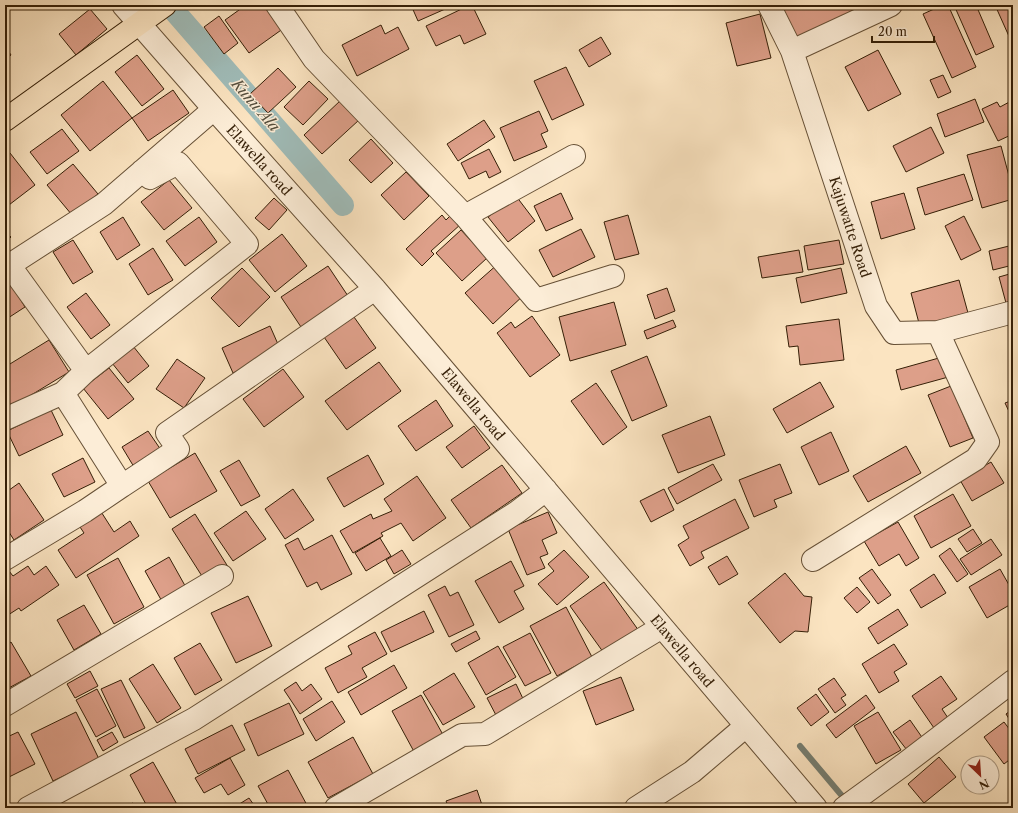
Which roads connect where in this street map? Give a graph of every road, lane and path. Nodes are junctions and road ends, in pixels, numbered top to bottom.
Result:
1 (123, 5) edge
2 (164, 5) edge
3 (276, 5) edge
4 (769, 5) edge
5 (891, 5) edge
6 (139, 24) junction
7 (792, 51) junction
8 (214, 109) junction
9 (5, 120) edge
10 (574, 156) dead end
11 (142, 171) junction
12 (465, 216) junction
13 (7, 267) edge
14 (613, 276) dead end
15 (375, 289) junction
16 (1013, 312) edge
17 (938, 332) junction
18 (86, 372) junction
19 (63, 392) junction
20 (5, 419) edge
21 (122, 486) junction
22 (546, 490) junction
23 (5, 559) edge
24 (813, 560) dead end
25 (222, 576) dead end
26 (662, 627) junction
27 (1013, 681) edge
28 (5, 705) edge
29 (746, 726) junction
30 (28, 808) edge
31 (336, 808) edge
32 (636, 808) edge
33 (816, 808) edge
34 (844, 808) edge

1 - 6 street, Elawella road
2 - 6 main road
3 - 12 street
4 - 7 street, Kajuwatte Road
5 - 7 street
6 - 8 street, Elawella road
6 - 9 main road
7 - 17 street, Kajuwatte Road
8 - 11 street
8 - 15 street, Elawella road
10 - 12 street
11 - 13 street
11 - 18 street
12 - 14 street
13 - 18 street
15 - 21 street
15 - 22 street, Elawella road
16 - 17 street, Kajuwatte Road
17 - 24 street
18 - 19 street
19 - 20 street
19 - 21 street
21 - 23 street
22 - 26 street, Elawella road
22 - 30 street
25 - 28 street
26 - 29 street, Elawella road
26 - 31 street
27 - 34 street
29 - 32 street
29 - 33 street, Elawella road

